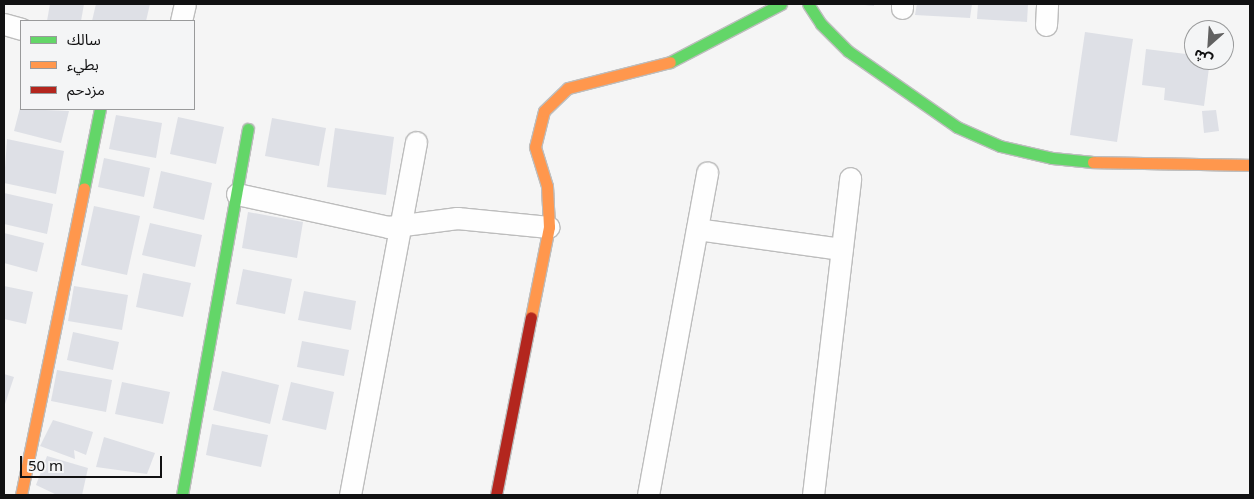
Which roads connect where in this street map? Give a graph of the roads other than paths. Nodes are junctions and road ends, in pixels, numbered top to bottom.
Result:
1 (185, 4) edge
2 (782, 4) edge
3 (808, 4) edge
4 (1047, 4) edge
5 (181, 20) edge
6 (4, 24) edge
7 (1046, 25) dead end
8 (20, 29) edge
9 (100, 110) edge
10 (248, 129) dead end
11 (416, 142) dead end
12 (1250, 165) edge
13 (707, 172) dead end
14 (850, 178) dead end
15 (237, 194) junction
16 (399, 227) junction
17 (549, 227) junction
18 (696, 229) junction
19 (842, 249) junction
20 (21, 495) edge
21 (182, 495) edge
22 (350, 495) edge
23 (496, 495) edge
24 (648, 495) edge
25 (814, 495) edge

1 - 5 street
2 - 17 street
3 - 12 street
4 - 7 street
6 - 8 street
9 - 20 street
10 - 15 street
11 - 16 street
13 - 18 street
14 - 19 street
15 - 16 street
15 - 21 street
16 - 17 street
16 - 22 street
17 - 23 street
18 - 19 street
18 - 24 street
19 - 25 street

